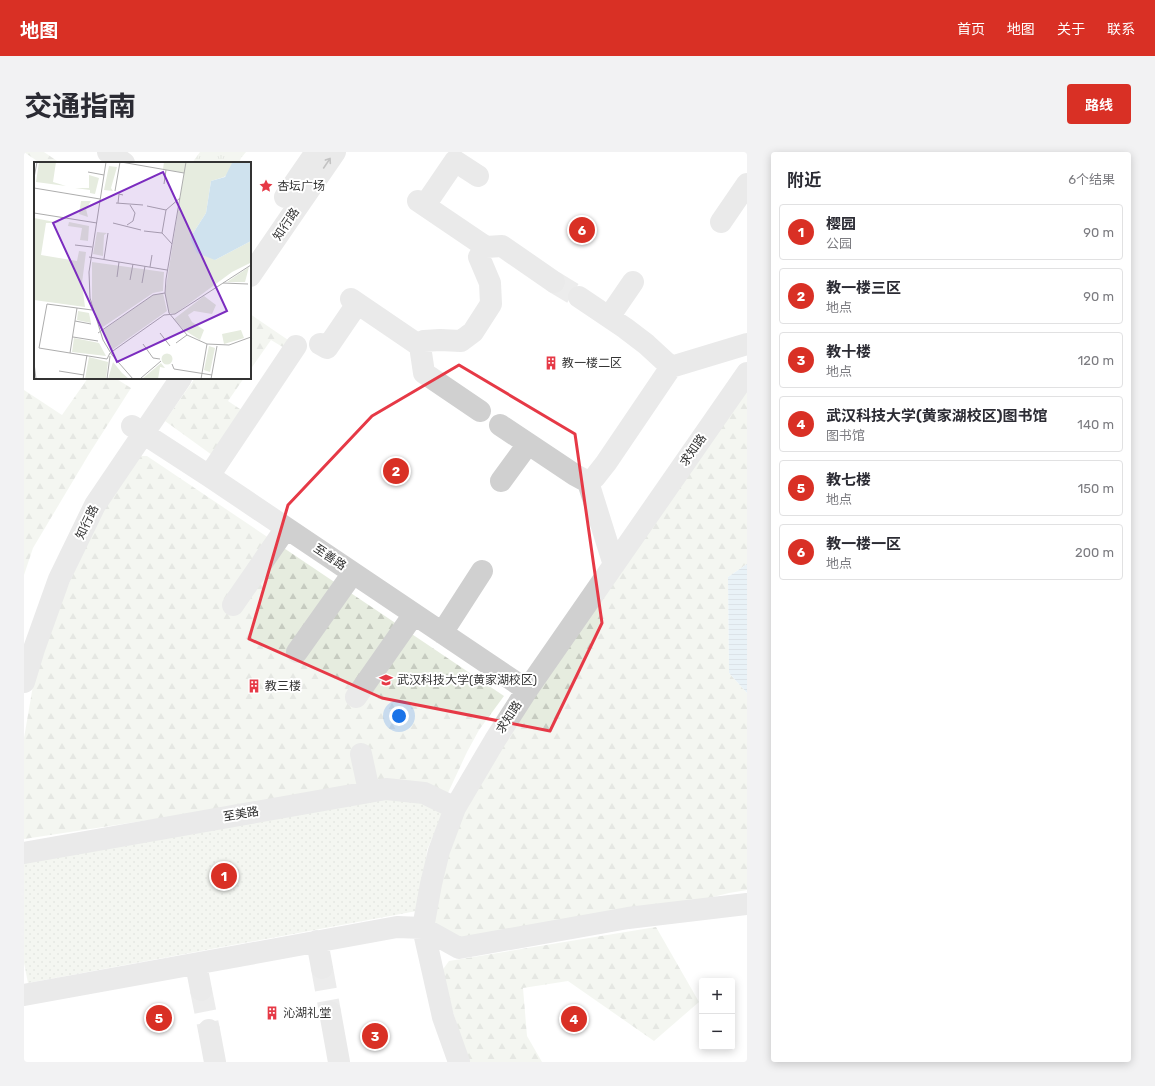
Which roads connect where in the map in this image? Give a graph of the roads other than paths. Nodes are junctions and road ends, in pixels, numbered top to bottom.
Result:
1 (108, 152) edge
2 (316, 152) edge
3 (335, 152) edge
4 (123, 162) edge
5 (478, 176) dead end
6 (747, 184) edge
7 (721, 222) dead end
8 (486, 247) junction
9 (254, 252) edge
10 (251, 270) edge
11 (554, 282) tunnel mouth
12 (633, 282) dead end
13 (579, 297) tunnel mouth
14 (609, 317) junction
15 (747, 344) edge
16 (296, 346) dead end
17 (420, 346) junction
18 (328, 349) dead end
19 (670, 367) junction
20 (747, 373) edge
21 (174, 379) edge
22 (480, 411) dead end
23 (500, 425) dead end
24 (137, 430) junction
25 (528, 444) junction
26 (209, 476) junction
27 (502, 481) dead end
28 (588, 482) junction
29 (286, 528) junction
30 (614, 565) junction
31 (482, 571) dead end
32 (353, 573) junction
33 (233, 605) dead end
34 (414, 614) junction
35 (442, 633) junction
36 (297, 652) dead end
37 (24, 653) edge
38 (24, 682) edge
39 (527, 690) junction
40 (356, 697) dead end
41 (361, 754) dead end
42 (369, 791) junction
43 (455, 808) junction
44 (24, 853) edge
45 (747, 904) edge
46 (423, 928) junction
47 (318, 941) junction
48 (196, 964) junction
49 (322, 968) tunnel mouth
50 (201, 990) tunnel mouth
51 (24, 995) edge
52 (330, 1012) tunnel mouth
53 (209, 1030) tunnel mouth
54 (215, 1062) edge
55 (339, 1062) edge
56 (459, 1062) edge

1 - 4 lane
2 - 9 lane, 知行路
9 -> 3 lane, 知行路
5 - 8 lane
6 - 7 lane
8 - 11 lane
8 - 17 lane
9 - 10 lane, 知行路
12 - 14 lane
13 - 14 lane
14 - 19 lane
15 - 19 lane
16 - 26 lane
17 - 18 lane
17 - 22 lane
19 - 28 lane
20 - 30 lane, 求知路
21 - 24 lane, 知行路
23 - 25 lane
24 - 26 lane, 至善路
24 - 37 lane, 知行路
24 - 38 lane, 知行路
25 - 27 lane
25 - 28 lane
26 - 29 lane, 至善路
28 - 30 lane
29 - 32 lane, 至善路
29 - 33 lane
30 - 39 lane, 求知路
31 - 35 lane
32 - 34 lane, 至善路
32 - 36 lane
34 - 35 lane, 至善路
34 - 40 lane
35 - 39 lane, 至善路
39 - 43 lane, 求知路
41 - 42 lane
42 - 43 lane, 至美路
42 - 44 lane, 至美路
43 - 46 lane, 求知路
45 - 46 lane
46 - 47 lane
46 - 56 lane, 求知路
47 - 48 lane
47 - 49 lane
48 - 50 lane
48 - 51 lane
52 - 55 lane
53 - 54 lane

